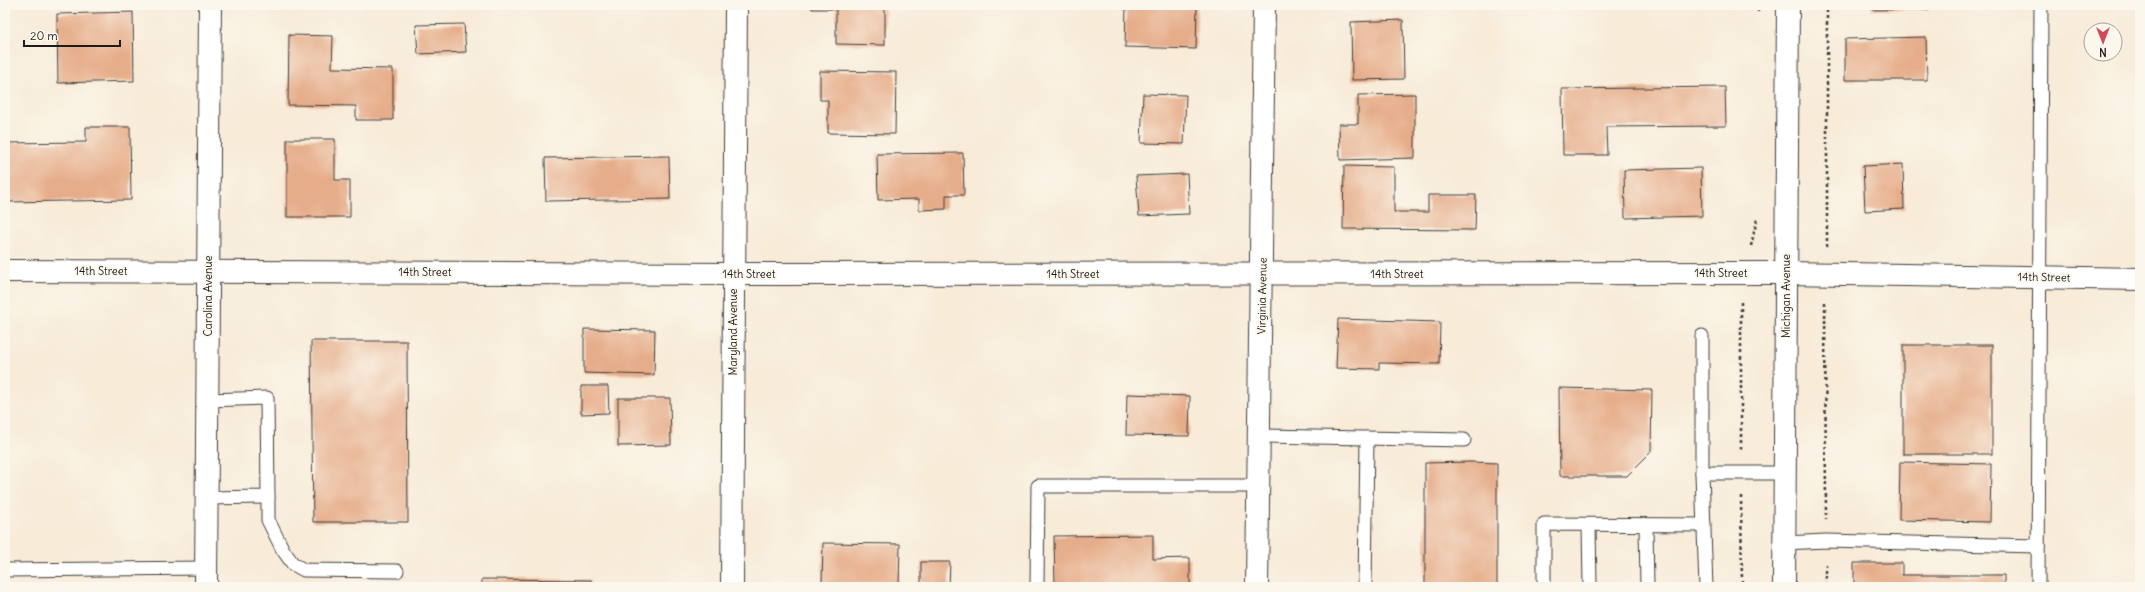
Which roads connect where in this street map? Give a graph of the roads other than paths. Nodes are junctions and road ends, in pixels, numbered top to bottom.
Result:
1 (210, 5) edge
2 (736, 5) edge
3 (1264, 5) edge
4 (1788, 5) edge
5 (2041, 5) edge
6 (208, 270) junction
7 (5, 271) edge
8 (1786, 273) junction
9 (734, 274) junction
10 (1262, 274) junction
11 (2039, 277) junction
12 (2140, 279) edge
13 (1702, 336) dead end
14 (207, 400) junction
15 (1260, 436) junction
16 (1367, 438) junction
17 (1464, 440) dead end
18 (1702, 473) junction
19 (1784, 473) junction
20 (1259, 486) junction
21 (268, 497) junction
22 (207, 498) junction
23 (1589, 525) junction
24 (1646, 525) junction
25 (1704, 525) junction
26 (1784, 543) junction
27 (2038, 546) junction
28 (5, 570) edge
29 (397, 571) dead end
30 (206, 577) edge
31 (732, 587) edge
32 (1037, 587) edge
33 (1257, 587) edge
34 (1365, 587) edge
35 (1544, 587) edge
36 (1590, 587) edge
37 (1647, 587) edge
38 (1706, 587) edge
39 (1784, 587) edge
40 (2038, 587) edge

1 - 6 street, Carolina Avenue
2 - 9 street, Maryland Avenue
3 - 10 street, Virginia Avenue
4 - 8 street, Michigan Avenue
5 - 11 lane
6 - 7 street, 14th Street
6 - 9 street, 14th Street
6 - 14 street, Carolina Avenue
8 - 10 street, 14th Street
8 - 11 street, 14th Street
8 - 19 street, Michigan Avenue
9 - 10 street, 14th Street
9 - 31 street, Maryland Avenue
10 - 15 street, Virginia Avenue
11 - 12 street, 14th Street
11 - 27 lane
13 - 18 lane
14 - 21 lane
14 - 22 street, Carolina Avenue
15 - 16 lane
15 - 20 street, Virginia Avenue
16 - 17 lane
16 - 34 lane
18 - 19 lane
18 - 25 lane
19 - 26 street, Michigan Avenue
20 - 32 lane
20 - 33 street, Virginia Avenue
21 - 22 lane
21 - 29 lane
22 - 30 street, Carolina Avenue
23 - 24 lane
23 - 35 lane
23 - 36 lane
24 - 25 lane
24 - 37 lane
25 - 38 lane
26 - 27 lane
26 - 39 street, Michigan Avenue
27 - 40 lane
28 - 30 lane

